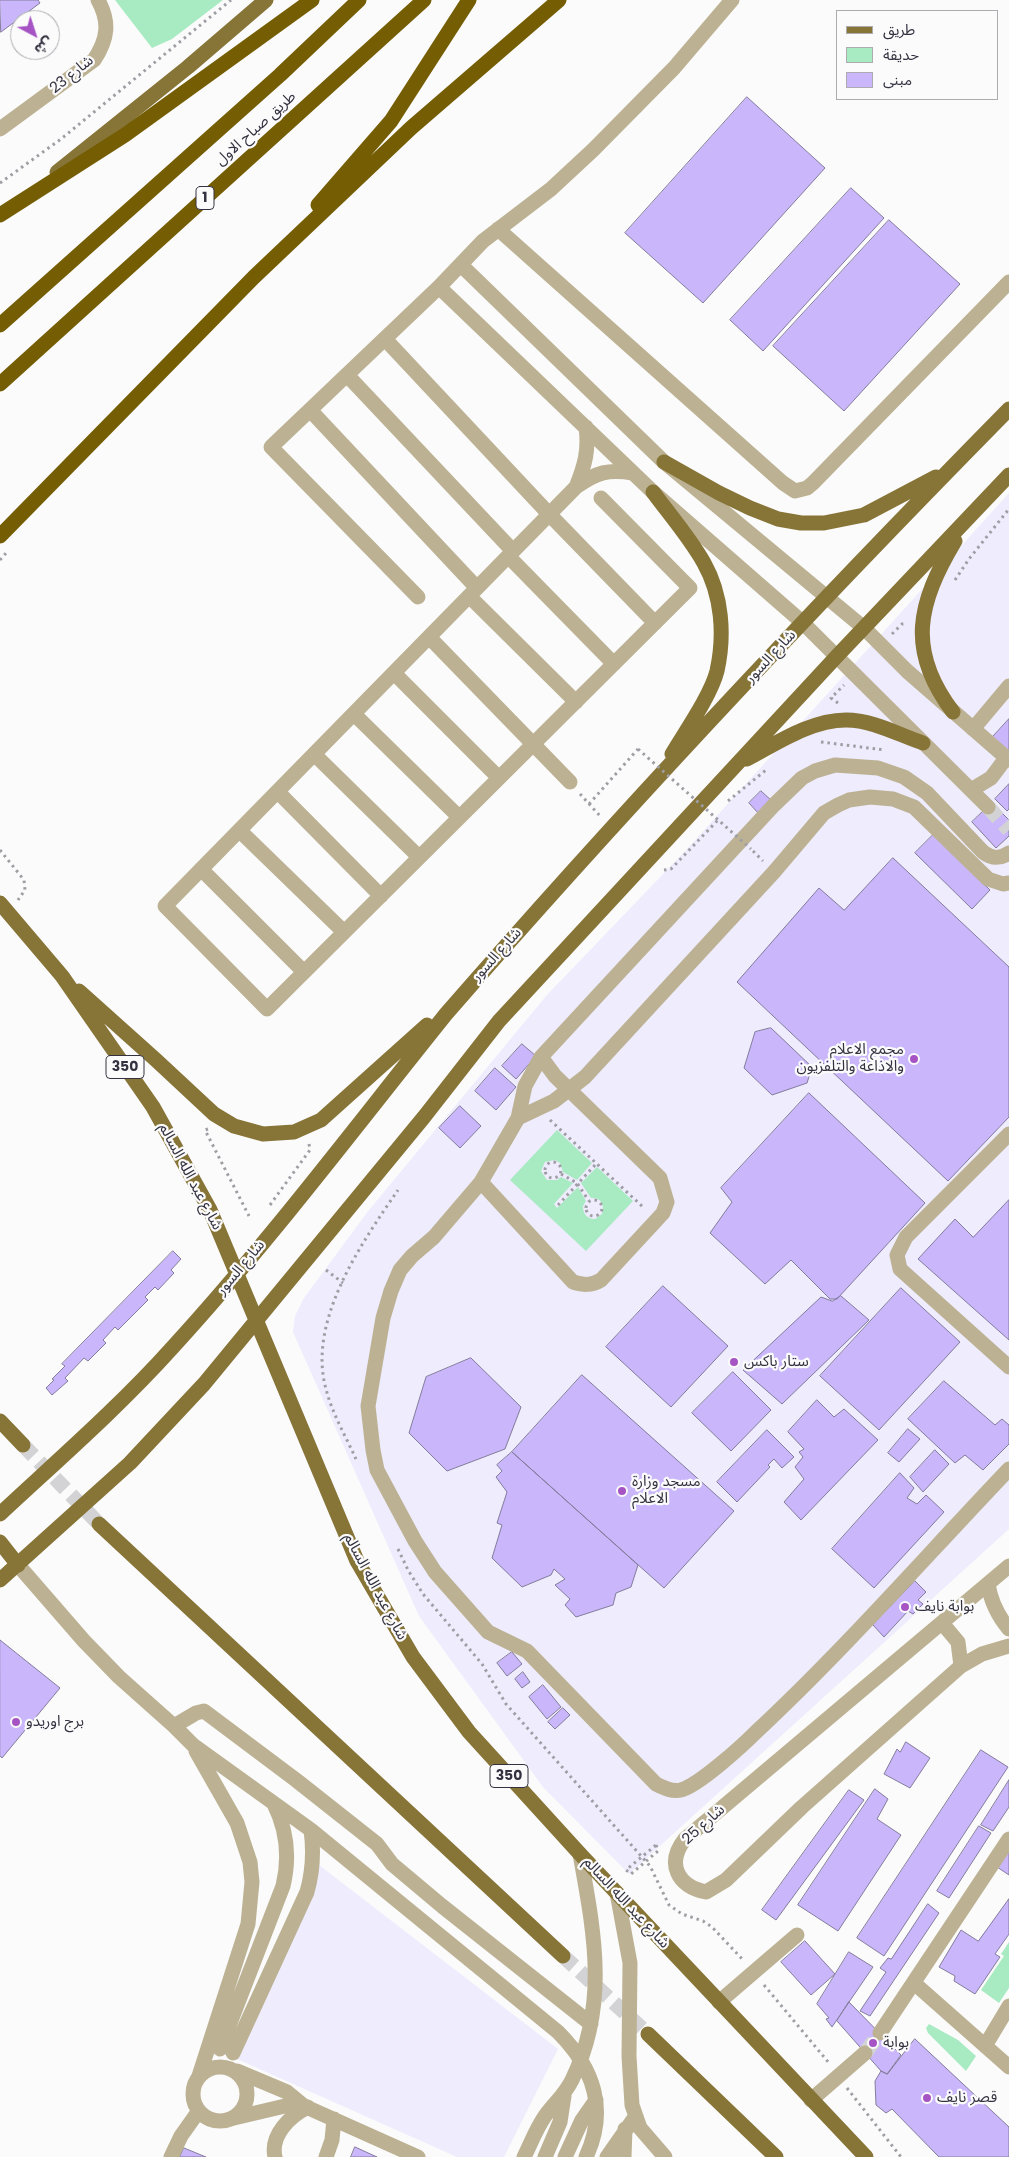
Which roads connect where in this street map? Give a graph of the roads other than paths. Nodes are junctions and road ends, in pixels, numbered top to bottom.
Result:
1 (98, 0) edge
2 (266, 0) edge
3 (312, 0) edge
4 (360, 0) edge
5 (424, 0) edge
6 (469, 0) edge
7 (559, 0) edge
8 (732, 0) edge
9 (0, 129) edge
10 (22, 200) junction
11 (0, 215) edge
12 (498, 229) junction
13 (461, 265) junction
14 (254, 277) junction
15 (1009, 282) edge
16 (439, 287) junction
17 (0, 325) edge
18 (384, 339) junction
19 (347, 375) junction
20 (0, 384) edge
21 (1009, 409) edge
22 (310, 410) junction
23 (586, 427) junction
24 (664, 462) junction
25 (949, 470) junction
26 (633, 473) junction
27 (1009, 475) edge
28 (576, 486) junction
29 (653, 492) junction
30 (602, 498) dead end
31 (549, 514) junction
32 (967, 519) junction
33 (2, 535) edge
34 (510, 554) junction
35 (473, 592) junction
36 (418, 597) dead end
37 (826, 597) junction
38 (802, 622) junction
39 (655, 623) junction
40 (864, 628) junction
41 (429, 637) junction
42 (837, 656) junction
43 (614, 664) junction
44 (394, 673) junction
45 (1009, 686) edge
46 (576, 702) junction
47 (953, 712) junction
48 (354, 714) junction
49 (973, 730) junction
50 (923, 743) junction
51 (534, 744) junction
52 (314, 754) junction
53 (1007, 759) edge
54 (737, 764) junction
55 (499, 778) junction
56 (656, 780) junction
57 (570, 782) dead end
58 (971, 790) junction
59 (278, 792) junction
60 (988, 807) tunnel mouth
61 (460, 817) junction
62 (240, 830) junction
63 (1009, 853) edge
64 (419, 857) junction
65 (202, 869) junction
66 (1009, 883) edge
67 (381, 896) junction
68 (4, 908) edge
69 (344, 932) junction
70 (304, 972) junction
71 (62, 976) junction
72 (475, 980) junction
73 (541, 1057) junction
74 (571, 1089) junction
75 (518, 1118) junction
76 (1009, 1134) edge
77 (481, 1182) junction
78 (237, 1274) junction
79 (256, 1322) junction
80 (1009, 1367) edge
81 (0, 1421) edge
82 (23, 1446) tunnel mouth
83 (1009, 1469) edge
84 (0, 1514) edge
85 (99, 1524) tunnel mouth
86 (0, 1542) edge
87 (18, 1565) junction
88 (1009, 1566) edge
89 (0, 1580) edge
90 (988, 1584) junction
91 (942, 1623) junction
92 (1009, 1629) edge
93 (1009, 1646) edge
94 (961, 1666) junction
95 (174, 1726) junction
96 (193, 1745) junction
97 (273, 1802) junction
98 (311, 1830) junction
99 (1009, 1839) edge
100 (580, 1854) junction
101 (616, 1893) junction
102 (797, 1935) dead end
103 (563, 1956) tunnel mouth
104 (914, 1983) junction
105 (719, 2002) junction
106 (1009, 2006) edge
107 (591, 2024) junction
108 (880, 2033) tunnel mouth
109 (648, 2034) tunnel mouth
110 (985, 2046) junction
111 (865, 2052) tunnel mouth
112 (581, 2059) junction
113 (1009, 2067) edge
114 (234, 2070) junction
115 (199, 2076) junction
116 (564, 2096) junction
117 (596, 2100) junction
118 (811, 2100) junction
119 (306, 2106) junction
120 (198, 2112) junction
121 (636, 2117) junction
122 (234, 2118) junction
123 (334, 2119) junction
124 (625, 2129) junction
125 (170, 2157) edge
126 (275, 2157) edge
127 (326, 2157) edge
128 (418, 2157) edge
129 (524, 2157) edge
130 (545, 2157) edge
131 (565, 2157) edge
132 (586, 2157) edge
133 (607, 2157) edge
134 (624, 2157) edge
135 (665, 2157) edge
136 (776, 2157) edge
137 (866, 2157) edge

1 - 9 street, شارع 23
2 - 10 main road
3 - 10 highway
4 - 17 highway, طريق صباح الاول
5 - 20 highway, طريق صباح الاول / 1
6 - 14 highway
7 - 14 highway
8 - 12 street
10 - 11 highway
12 - 13 street
12 - 15 street
13 - 16 street
13 - 24 street
14 - 33 highway
16 - 18 street
16 - 23 street
18 - 19 street
18 - 31 street
19 - 22 street
19 - 34 street
21 - 25 main road, شارع السور
22 - 35 street
22 - 36 street
23 - 26 street
23 - 28 street
24 - 25 main road
24 - 37 street
25 - 37 main road, شارع السور
26 - 28 street
26 - 29 street
27 - 32 main road
28 - 31 street
29 - 38 street
29 - 56 main road
30 - 39 street
31 - 34 street
31 - 39 street
32 - 40 main road
32 - 47 main road
34 - 35 street
34 - 43 street
35 - 41 street
35 - 46 street
37 - 38 main road, شارع السور
37 - 40 street
38 - 42 street
38 - 56 main road, شارع السور
39 - 43 street
40 - 42 main road
40 - 47 street
41 - 44 street
41 - 51 street
42 - 50 street
42 - 54 main road
43 - 46 street
44 - 48 street
44 - 55 street
45 - 49 street
46 - 51 street
47 - 49 street
48 - 52 street
48 - 61 street
49 - 53 street
50 - 54 main road
50 - 58 street
51 - 55 street
51 - 57 street
52 - 59 street
52 - 64 street
53 - 58 street
54 - 79 main road
55 - 61 street
56 - 72 main road, شارع السور
58 - 60 street
59 - 62 street
59 - 67 street
61 - 64 street
62 - 65 street
62 - 69 street
63 - 73 street
64 - 67 street
65 - 70 street
65 - 70 street
66 - 74 street
67 - 69 street
68 - 71 main road, شارع عبد الله السالم / 350
69 - 70 street
71 - 72 main road
71 - 78 main road, شارع عبد الله السالم / 350
72 - 78 main road, شارع السور
73 - 74 street
73 - 75 street
74 - 75 street
74 - 77 street
75 - 77 street
76 - 80 street
77 - 83 street
78 - 79 main road, شارع عبد الله السالم / 350
78 - 84 main road, شارع السور
79 - 87 main road
79 - 100 main road, شارع عبد الله السالم / 350
81 - 82 main road
85 - 103 main road
86 - 87 main road
87 - 89 main road
87 - 95 street
88 - 90 street, شارع 25
90 - 91 street, شارع 25
90 - 92 street
91 - 94 street
91 - 94 street, شارع 25
93 - 94 street, شارع 25
95 - 96 street
95 - 107 street
96 - 97 street
96 - 115 street
97 - 98 street
97 - 98 street
98 - 112 street
99 - 104 street
100 - 101 main road, شارع عبد الله السالم / 350
100 - 107 street
101 - 105 main road, شارع عبد الله السالم / 350
101 - 121 street
102 - 105 street
104 - 108 street
104 - 110 street
105 - 118 main road, شارع عبد الله السالم / 350
106 - 110 street
107 - 112 street
109 - 136 main road
110 - 113 street
111 - 118 street
112 - 116 street
112 - 117 street
114 - 115 street
114 - 119 street
114 - 122 street
115 - 120 street
116 - 129 street
116 - 130 street
117 - 131 street
117 - 132 street
118 - 137 main road, شارع عبد الله السالم / 350
119 - 122 street
119 - 123 street
119 - 126 street
120 - 122 street
120 - 125 street
121 - 124 street
121 - 135 street
123 - 127 street
123 - 128 street
124 - 133 street
124 - 134 street

